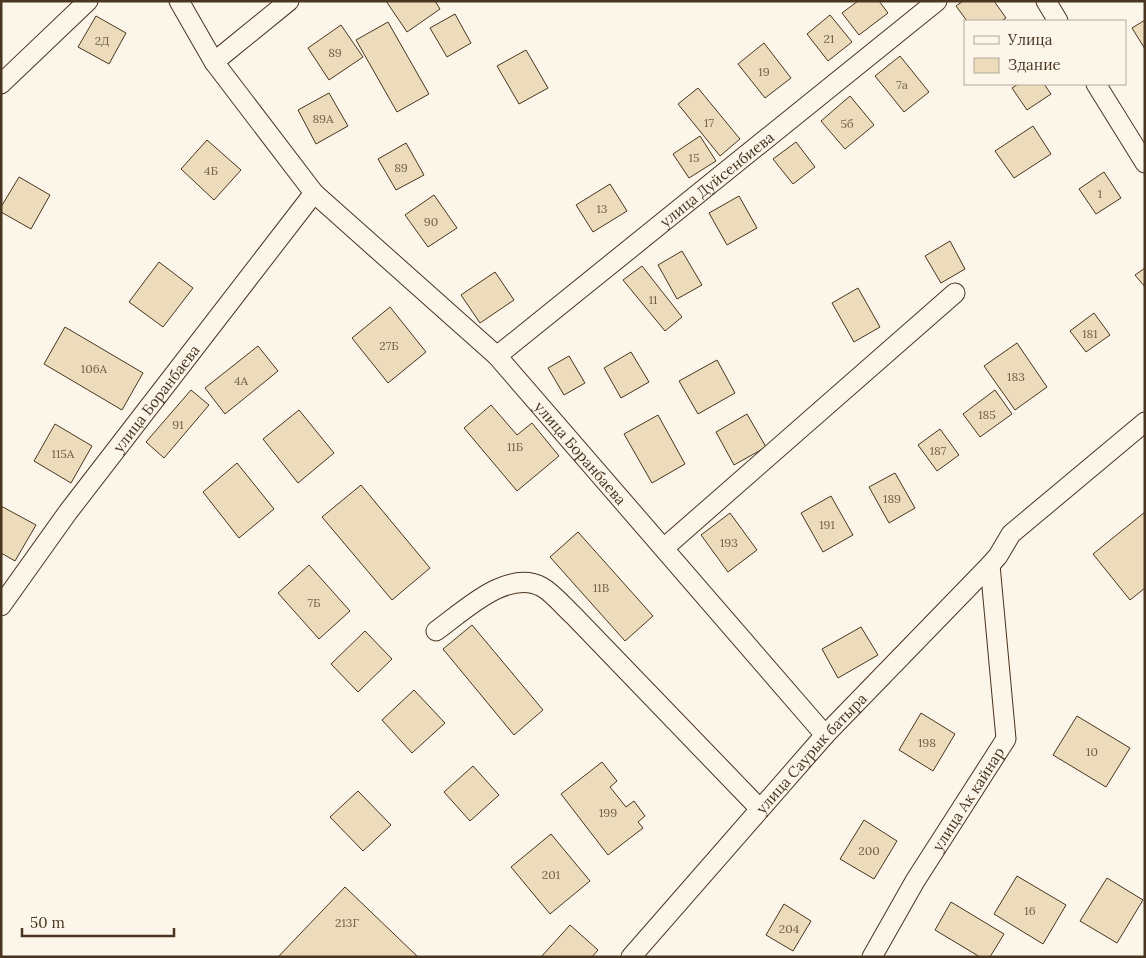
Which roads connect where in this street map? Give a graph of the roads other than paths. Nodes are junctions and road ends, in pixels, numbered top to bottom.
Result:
1 (88, 1) edge
2 (179, 1) edge
3 (289, 1) edge
4 (937, 1) edge
5 (1046, 1) edge
6 (1057, 20) edge
7 (214, 62) junction
8 (1, 84) edge
9 (1097, 85) edge
10 (1145, 163) edge
11 (314, 192) junction
12 (955, 293) dead end
13 (497, 356) junction
14 (1145, 422) edge
15 (1145, 438) edge
16 (664, 548) junction
17 (994, 560) junction
18 (1, 606) edge
19 (436, 631) dead end
20 (825, 735) junction
21 (760, 809) junction
22 (631, 957) edge
23 (872, 957) edge

1 - 8 street
2 - 7 street, улица Боранбаева
3 - 7 street
4 - 13 street, улица Дуйсенбиева
5 - 6 street
7 - 11 street, улица Боранбаева
9 - 10 street
11 - 13 street, улица Боранбаева
11 - 18 street, улица Боранбаева
12 - 16 street
13 - 16 street, улица Боранбаева
14 - 17 street, улица Саурык батыра
15 - 17 street, улица Саурык батыра
16 - 20 street, улица Боранбаева
17 - 20 street, улица Саурык батыра
17 - 23 street, улица Ак кайнар
19 - 21 street
20 - 21 street, улица Саурык батыра
21 - 22 street, улица Саурык батыра

